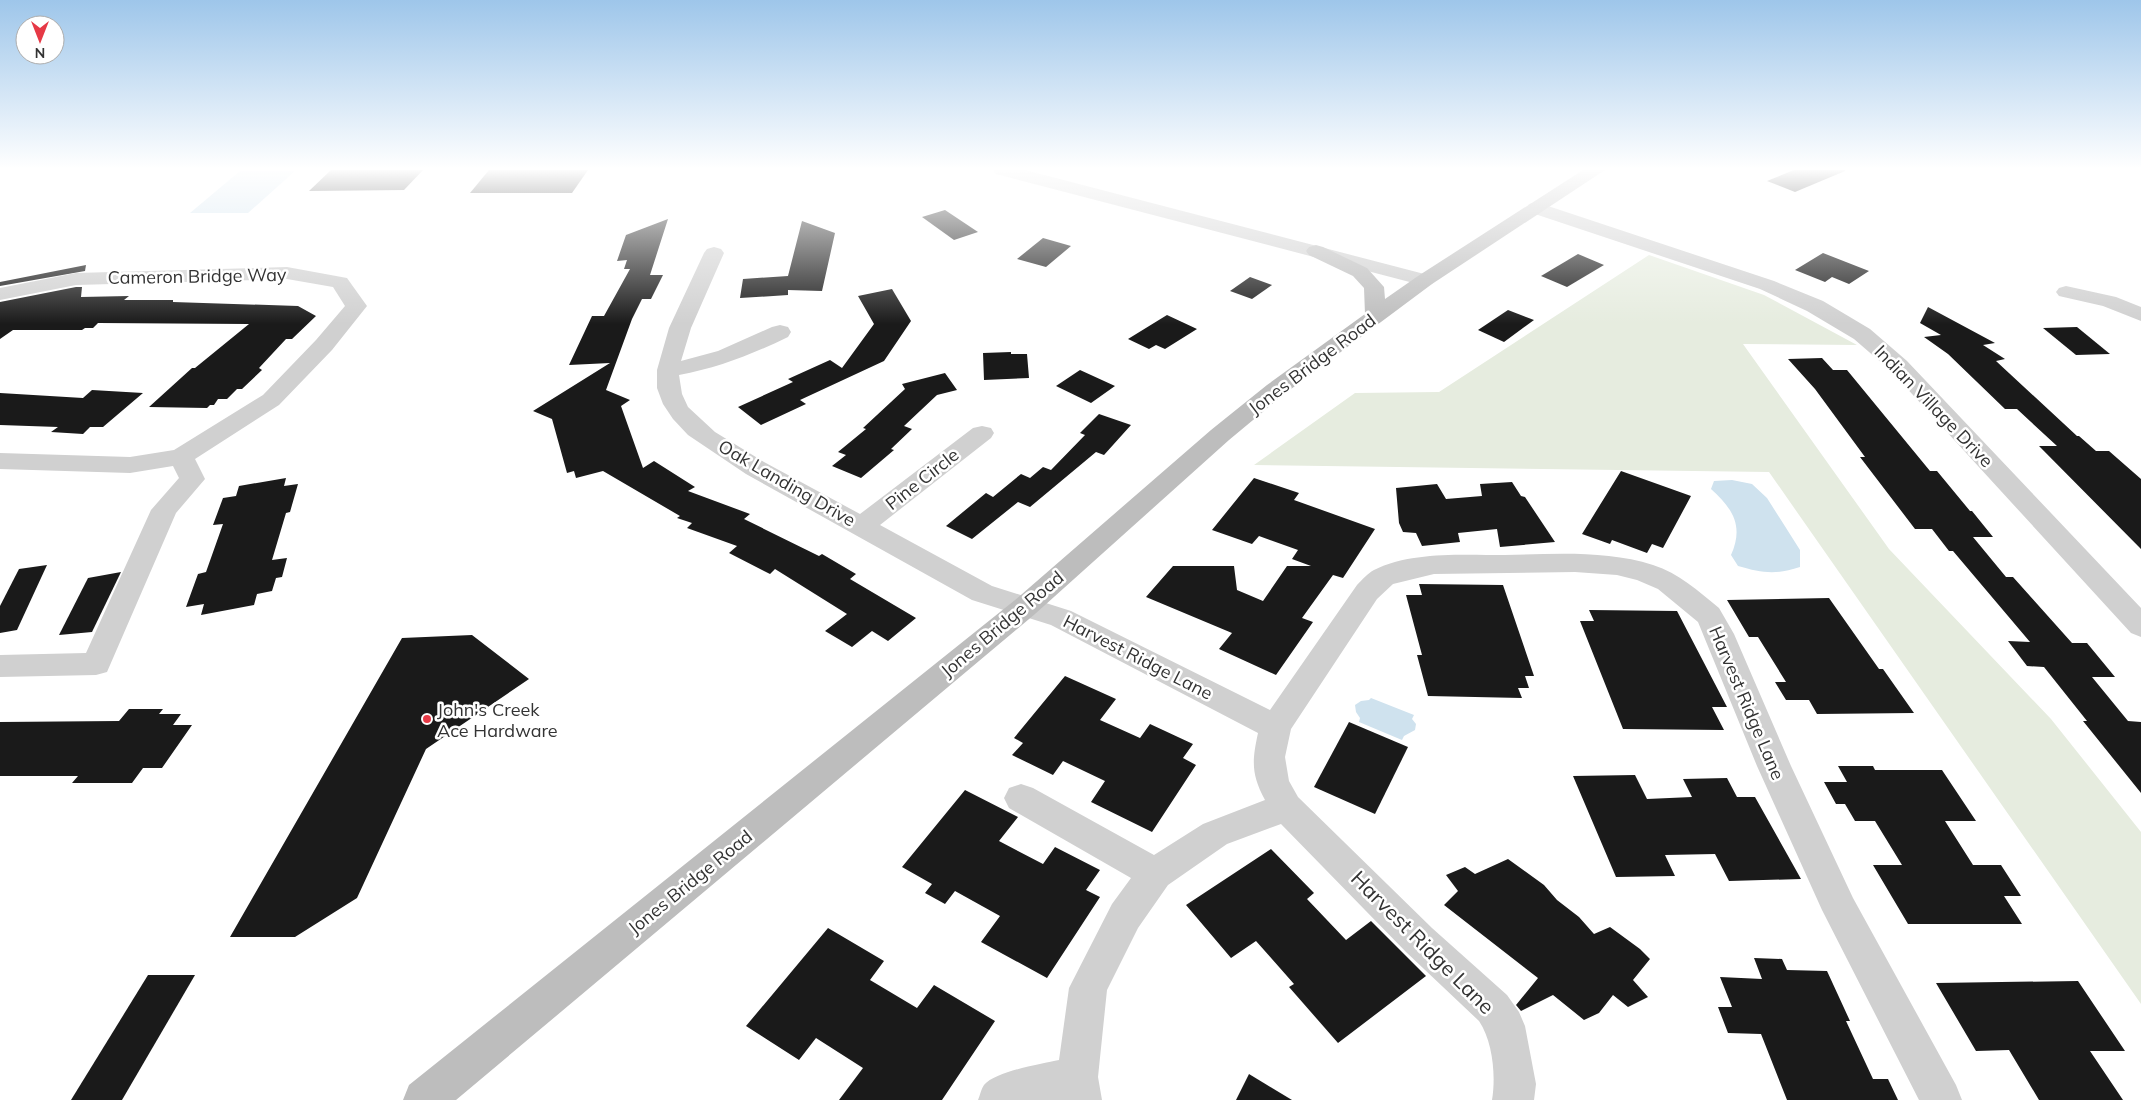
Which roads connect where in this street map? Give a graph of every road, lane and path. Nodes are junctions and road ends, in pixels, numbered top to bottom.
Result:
1 (1199, 221) edge
2 (1515, 221) edge
3 (1576, 221) edge
4 (1316, 252) junction
5 (714, 253) dead end
6 (1425, 280) junction
7 (2066, 292) dead end
8 (0, 294) edge
9 (2141, 315) edge
10 (1376, 316) junction
11 (780, 332) dead end
12 (668, 370) junction
13 (982, 433) dead end
14 (181, 457) junction
15 (0, 461) edge
16 (862, 526) junction
17 (1025, 607) junction
18 (2141, 626) edge
19 (0, 666) edge
20 (1276, 727) junction
21 (1020, 798) dead end
22 (1286, 807) junction
23 (1155, 874) junction
24 (1079, 1089) edge
25 (424, 1100) edge
26 (999, 1100) edge
27 (1513, 1100) edge
28 (1941, 1100) edge

1 - 4 street
2 - 6 main road, Jones Bridge Road
3 - 18 street, Indian Village Drive
4 - 6 street
4 - 10 main road
5 - 12 street, Oak Landing Drive
6 - 10 main road, Jones Bridge Road
7 - 9 street
8 - 14 street, Cameron Bridge Way
10 - 17 main road, Jones Bridge Road
11 - 12 street
12 - 16 street, Oak Landing Drive
13 - 16 street, Pine Circle
14 - 15 street, Cameron Bridge Way
14 - 19 street
16 - 17 street, Oak Landing Drive
17 - 20 street, Harvest Ridge Lane
17 - 25 main road, Jones Bridge Road
20 - 22 street, Harvest Ridge Lane
20 - 28 street, Harvest Ridge Lane
21 - 23 street
22 - 23 street
22 - 27 street, Harvest Ridge Lane
23 - 24 street
24 - 26 street

